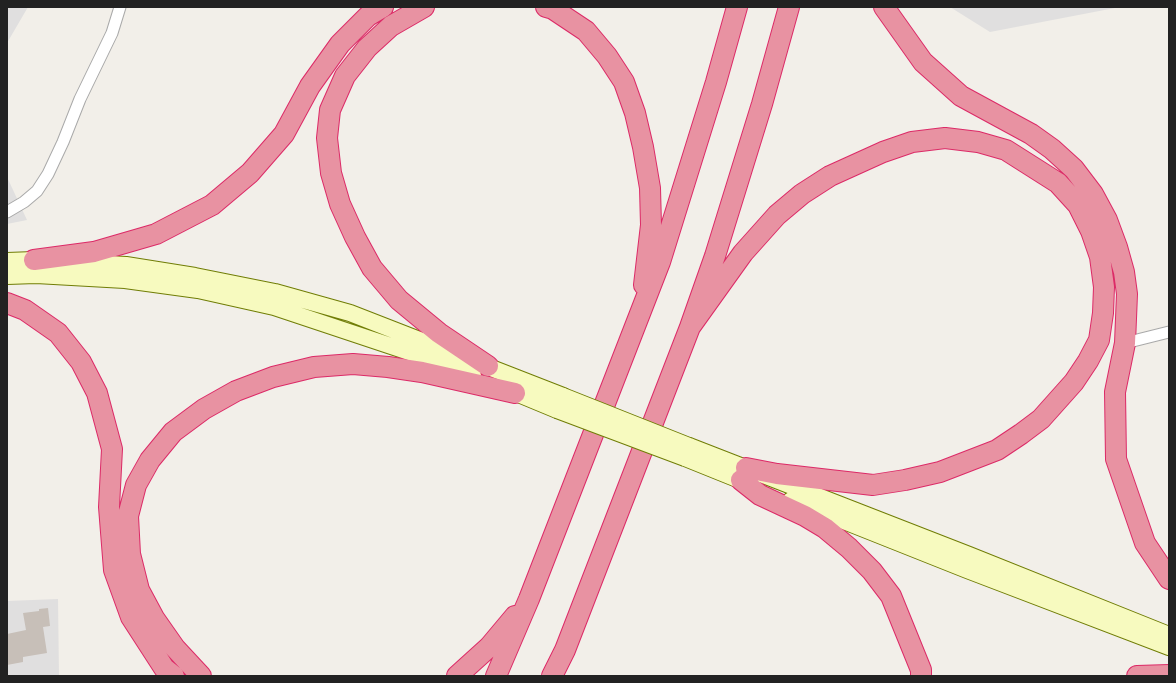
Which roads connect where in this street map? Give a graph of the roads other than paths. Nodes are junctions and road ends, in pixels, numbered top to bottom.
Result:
1 (120, 7) edge
2 (383, 7) edge
3 (424, 7) edge
4 (546, 7) edge
5 (737, 7) edge
6 (789, 7) edge
7 (884, 7) edge
8 (7, 212) edge
9 (34, 260) junction
10 (7, 261) edge
11 (7, 276) edge
12 (7, 303) edge
13 (640, 315) junction
14 (690, 327) junction
15 (1169, 332) edge
16 (1125, 343) junction
17 (488, 366) junction
18 (515, 393) junction
19 (560, 403) junction
20 (743, 474) junction
21 (1169, 579) edge
22 (529, 599) junction
23 (1169, 635) edge
24 (1169, 647) edge
25 (565, 650) junction
26 (174, 676) edge
27 (201, 676) edge
28 (457, 676) edge
29 (496, 676) edge
30 (552, 676) edge
31 (558, 676) edge
32 (921, 676) edge
33 (1136, 676) edge
34 (1168, 676) edge

1 - 8 street
2 - 9 highway
3 - 17 highway
4 - 13 highway
5 - 13 highway
6 - 14 highway
7 - 16 highway
9 - 10 street
9 - 17 street
11 - 18 street
12 - 26 highway
13 - 22 highway
14 - 20 highway
14 - 25 highway
15 - 16 street
16 - 21 highway
17 - 19 street
18 - 19 street
18 - 27 highway
19 - 20 street, bridge
20 - 23 street
20 - 24 street
20 - 32 highway
22 - 28 highway
22 - 29 highway
25 - 30 highway
25 - 31 highway
33 - 34 highway

